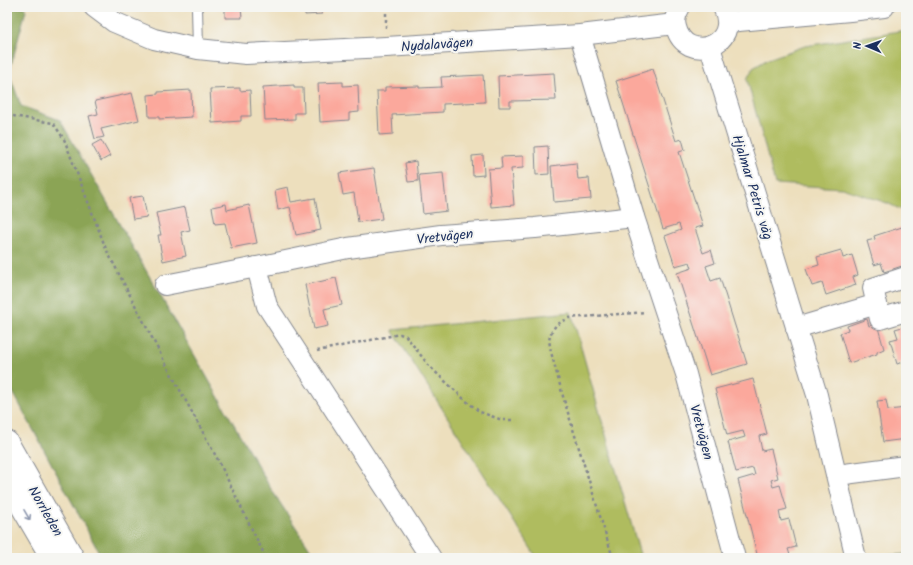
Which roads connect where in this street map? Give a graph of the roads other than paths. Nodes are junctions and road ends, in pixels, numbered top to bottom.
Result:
1 (94, 7) edge
2 (197, 7) edge
3 (879, 7) edge
4 (678, 15) edge
5 (725, 15) edge
6 (580, 35) junction
7 (710, 47) junction
8 (198, 49) junction
9 (634, 217) junction
10 (257, 267) junction
11 (906, 277) edge
12 (165, 285) dead end
13 (877, 304) junction
14 (906, 311) edge
15 (796, 328) junction
16 (7, 442) edge
17 (906, 466) edge
18 (837, 475) junction
19 (7, 481) edge
20 (52, 558) edge
21 (73, 558) edge
22 (431, 558) edge
23 (735, 558) edge
24 (856, 558) edge

1 - 8 street, Nydalavägen
2 - 8 lane
3 - 5 street
4 - 6 street, Nydalavägen
4 - 7 street
5 - 7 street
6 - 8 street, Nydalavägen
6 - 9 street, Vretvägen
7 - 15 street, Hjalmar Petris väg
9 - 10 street, Vretvägen
9 - 23 street, Vretvägen
10 - 12 street, Vretvägen
10 - 22 street
11 - 13 street
13 - 14 street
13 - 15 street
15 - 18 street, Hjalmar Petris väg
16 - 21 highway, Norrleden
17 - 18 street
18 - 24 street, Hjalmar Petris väg
19 -> 20 highway, Norrleden

